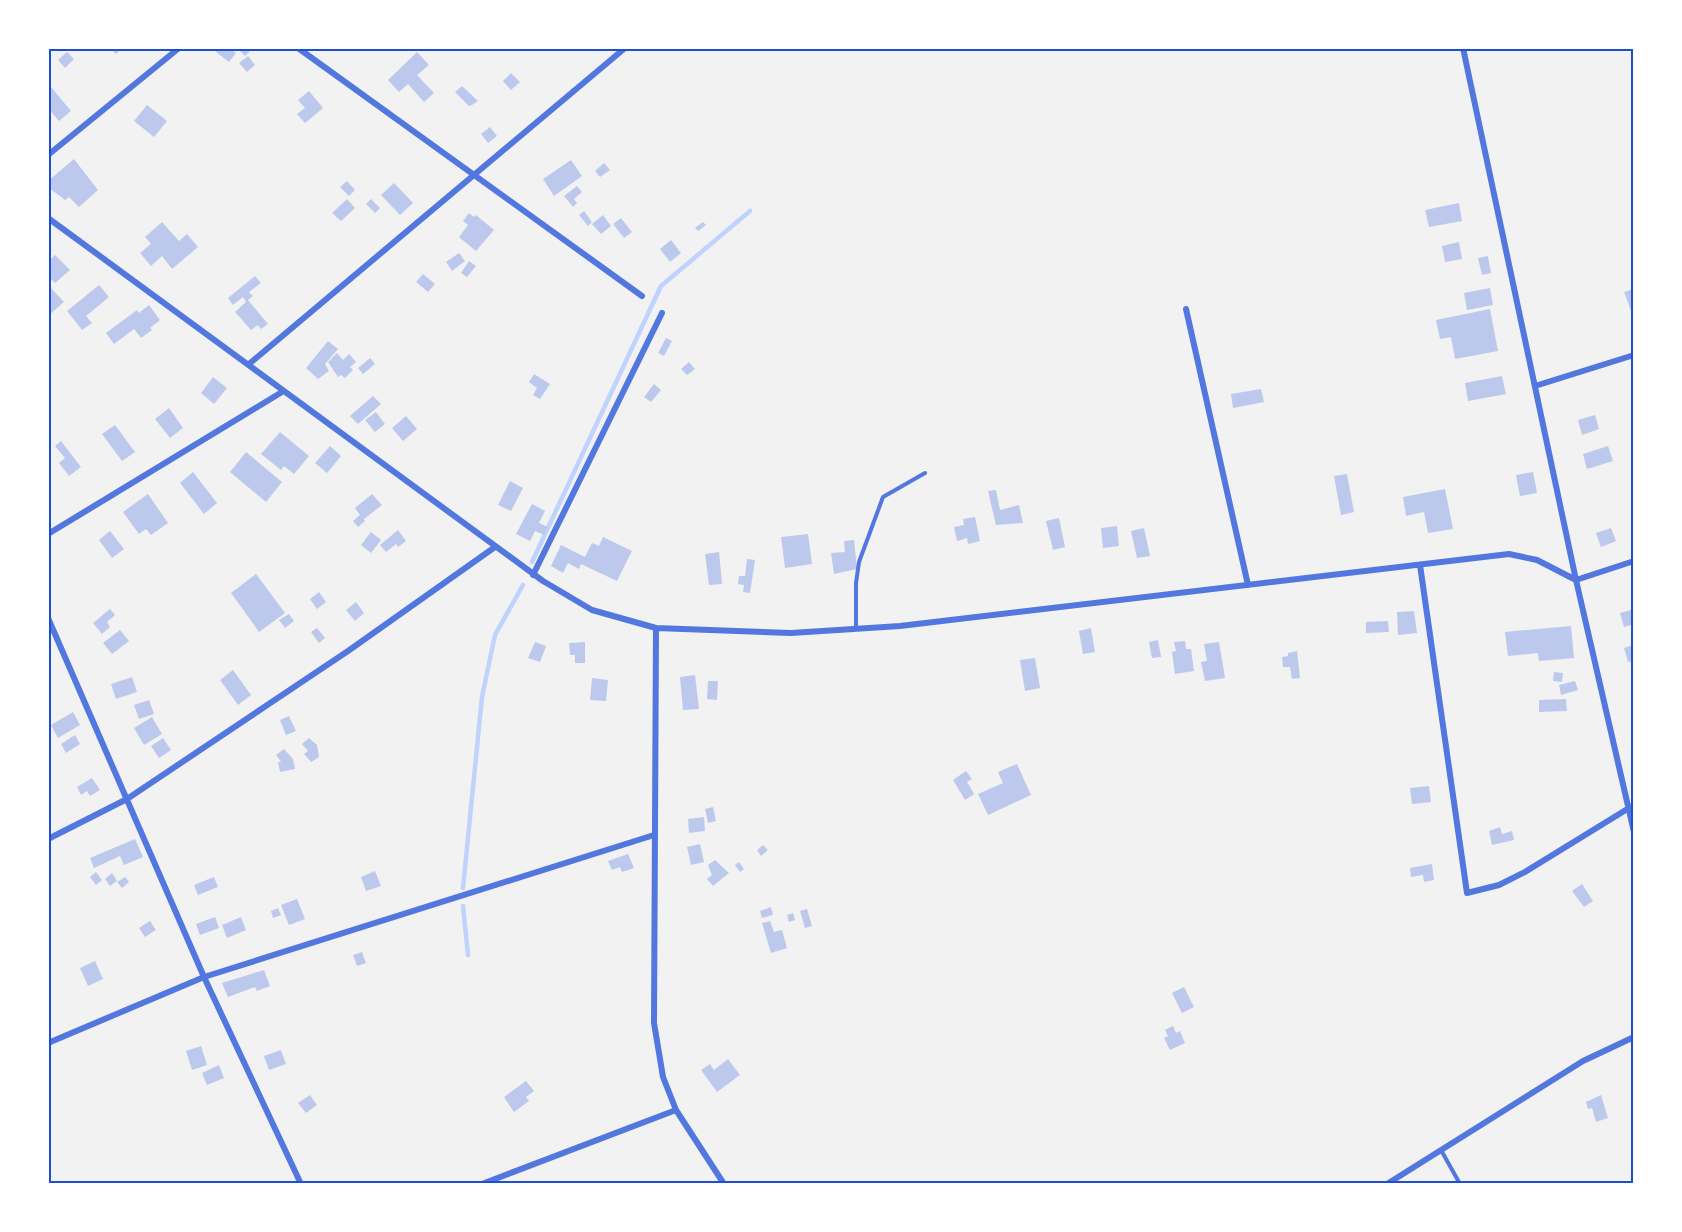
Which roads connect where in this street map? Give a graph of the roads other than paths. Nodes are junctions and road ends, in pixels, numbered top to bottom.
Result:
1 (179, 48) edge
2 (298, 48) edge
3 (626, 48) edge
4 (1463, 48) edge
5 (48, 155) edge
6 (475, 175) junction
7 (48, 218) edge
8 (642, 296) dead end
9 (1186, 309) dead end
10 (662, 313) dead end
11 (1634, 355) edge
12 (249, 364) junction
13 (1535, 386) junction
14 (282, 392) junction
15 (925, 473) dead end
16 (48, 534) edge
17 (495, 547) junction
18 (1634, 561) edge
19 (1420, 565) junction
20 (533, 574) junction
21 (1576, 580) junction
22 (1248, 585) junction
23 (48, 618) edge
24 (656, 628) junction
25 (856, 629) junction
26 (126, 799) junction
27 (1629, 807) junction
28 (1634, 832) edge
29 (654, 835) junction
30 (48, 839) edge
31 (204, 977) junction
32 (1634, 1037) edge
33 (48, 1043) edge
34 (676, 1110) junction
35 (1441, 1150) junction
36 (301, 1184) edge
37 (482, 1184) edge
38 (724, 1184) edge
39 (1387, 1184) edge
40 (1460, 1184) edge

1 - 5 street
2 - 6 street
3 - 6 street
4 - 13 street
6 - 8 street
6 - 12 street
7 - 12 street
9 - 22 street
10 - 20 street
11 - 13 street
12 - 14 street
13 - 21 street
14 - 16 street
14 - 17 street
15 - 25 lane
17 - 20 street
17 - 26 street
18 - 21 street
19 - 21 street
19 - 22 street
19 - 27 street
20 - 24 street
21 - 27 street
22 - 25 street
23 - 26 street
24 - 25 street
24 - 29 street
26 - 30 street
26 - 31 street
27 - 28 street
29 - 31 street
29 - 34 street
31 - 33 street
31 - 36 street
32 - 35 street
34 - 37 street
34 - 38 street
35 - 39 street
35 - 40 lane

